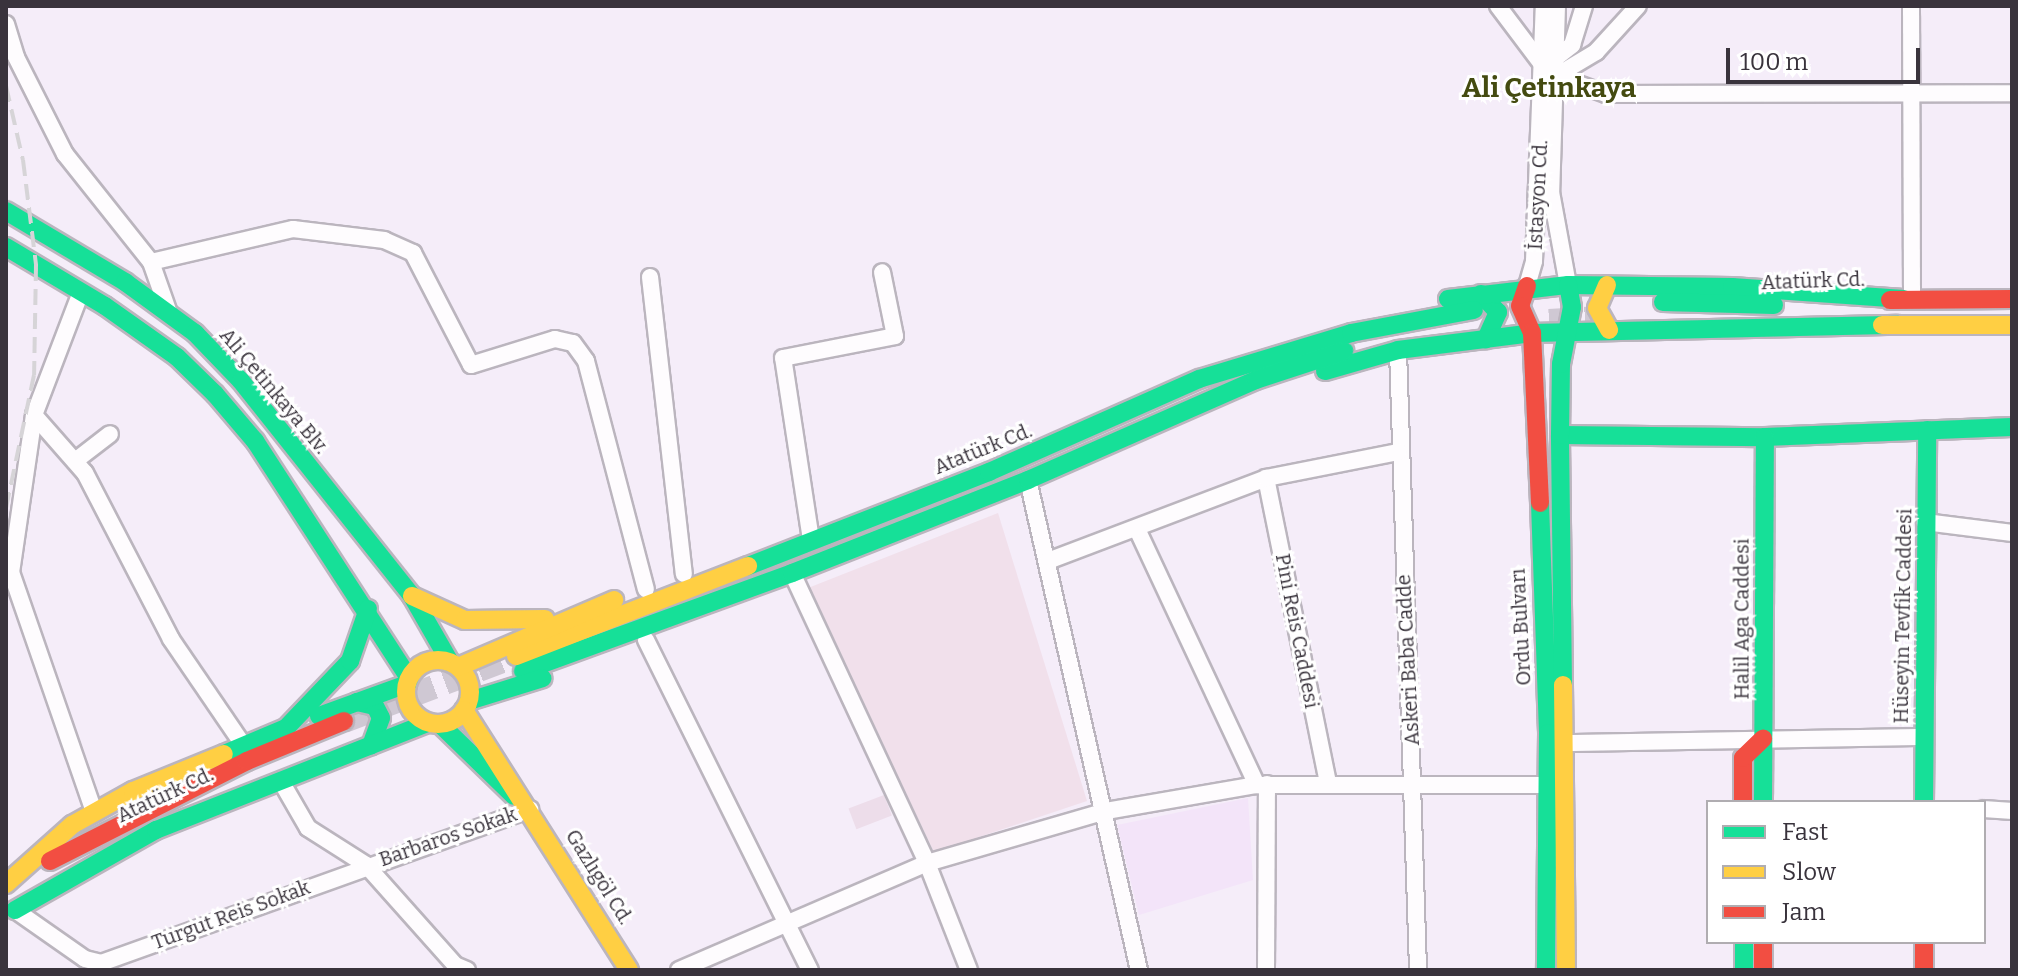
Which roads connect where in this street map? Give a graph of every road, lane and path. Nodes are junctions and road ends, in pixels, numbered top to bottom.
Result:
1 (1498, 6) edge
2 (1544, 6) edge
3 (1557, 6) edge
4 (1584, 6) edge
5 (1638, 6) edge
6 (1911, 6) edge
7 (6, 24) edge
8 (1552, 68) junction
9 (1912, 93) junction
10 (2012, 93) edge
11 (6, 211) edge
12 (15, 220) edge
13 (6, 247) edge
14 (151, 262) junction
15 (882, 272) dead end
16 (650, 277) dead end
17 (1568, 285) junction
18 (1527, 286) junction
19 (81, 292) junction
20 (1908, 299) junction
21 (2012, 299) edge
22 (1612, 308) junction
23 (170, 314) junction
24 (1479, 317) junction
25 (2012, 325) edge
26 (1568, 331) junction
27 (1532, 333) junction
28 (1398, 350) junction
29 (1200, 406) junction
30 (34, 415) junction
31 (2012, 427) edge
32 (1927, 430) junction
33 (110, 434) dead end
34 (1560, 435) junction
35 (1765, 437) junction
36 (1398, 452) junction
37 (75, 461) junction
38 (1266, 478) junction
39 (1028, 480) junction
40 (1925, 522) junction
41 (1137, 529) junction
42 (2012, 533) edge
43 (811, 540) junction
44 (1048, 561) junction
45 (792, 573) junction
46 (684, 574) junction
47 (8, 577) edge
48 (646, 589) junction
49 (412, 596) junction
50 (368, 609) junction
51 (575, 614) junction
52 (646, 640) junction
53 (454, 664) junction
54 (513, 664) junction
55 (408, 681) junction
56 (357, 702) junction
57 (466, 706) junction
58 (434, 723) junction
59 (286, 728) junction
60 (1924, 737) junction
61 (1763, 739) junction
62 (242, 743) junction
63 (1567, 743) junction
64 (371, 745) junction
65 (282, 783) junction
66 (1328, 783) junction
67 (1413, 783) junction
68 (1262, 784) junction
69 (1547, 785) junction
70 (1743, 800) edge
71 (1763, 800) edge
72 (1924, 800) edge
73 (530, 809) junction
74 (1986, 809) edge
75 (1106, 811) junction
76 (2012, 811) edge
77 (94, 812) junction
78 (927, 863) junction
79 (366, 865) junction
80 (6, 884) edge
81 (6, 890) edge
82 (11, 914) edge
83 (786, 920) junction
84 (1744, 944) edge
85 (1763, 944) edge
86 (1924, 944) edge
87 (458, 968) edge
88 (629, 970) edge
89 (679, 970) edge
90 (810, 970) edge
91 (969, 970) edge
92 (1139, 970) edge
93 (1266, 970) edge
94 (1418, 970) edge
95 (1546, 970) edge
96 (1566, 970) edge
97 (1744, 970) edge
98 (1763, 970) edge
99 (1924, 970) edge

1 - 8 street
2 - 8 street, İstasyon Cd.
3 - 8 street, İstasyon Cd.
4 - 8 street
5 - 8 street
6 - 9 street
7 - 14 street
8 - 9 street
8 - 17 street, İstasyon Cd.
8 - 18 street, İstasyon Cd.
9 - 10 street
9 - 20 street
11 - 12 main road, Ali Çetinkaya Blv.
12 - 23 main road, Ali Çetinkaya Blv.
13 - 19 main road
14 - 23 street
14 - 48 street
15 - 43 street
16 - 46 street
17 - 18 main road
17 - 22 main road
17 - 26 main road, Ordu Bulvarı
18 - 24 main road
18 - 27 main road, Ordu Bulvarı
19 - 30 street
19 - 50 main road
20 - 21 main road
20 - 22 main road
22 - 25 main road
22 - 26 main road
23 - 49 main road, Ali Çetinkaya Blv.
24 - 27 main road
24 - 28 main road
24 - 29 main road
24 - 43 main road, Atatürk Cd.
26 - 27 main road
26 - 34 main road, Ordu Bulvarı
27 - 69 main road, Ordu Bulvarı
28 - 29 main road
28 - 36 street, Askeri Baba Cadde
29 - 39 main road
30 - 37 street
30 - 47 street
31 - 32 main road
32 - 35 main road
32 - 40 main road, Hüseyin Tevfik Caddesi
33 - 37 street
34 - 35 main road
34 - 63 main road, Ordu Bulvarı
35 - 61 main road, Halil Aga Caddesi
36 - 38 street
36 - 67 street, Askeri Baba Cadde
37 - 62 street
38 - 41 street
38 - 66 street, Pini Reis Caddesi
39 - 44 street
39 - 45 main road
40 - 42 street
40 - 60 main road, Hüseyin Tevfik Caddesi
41 - 44 street
41 - 68 street
43 - 46 main road
43 - 54 main road, Atatürk Cd.
44 - 75 street
45 - 52 main road
45 - 54 main road
45 - 78 street
46 - 48 main road
47 - 77 street
48 - 51 main road
49 - 51 main road
49 - 53 main road, Ali Çetinkaya Blv.
50 - 55 main road
50 - 59 main road
51 - 54 main road
52 - 54 main road
52 - 83 street
53 - 54 main road
53 - 55 main road
53 - 57 main road
54 - 57 main road
55 - 56 main road
55 - 58 main road
56 - 59 main road
56 - 64 main road
57 - 58 main road
57 - 73 main road, Gazlıgöl Cd.
58 - 64 main road
58 - 73 main road, Gazlıgöl Cd.
59 - 62 main road
60 - 61 street
60 - 72 main road, Hüseyin Tevfik Caddesi
61 - 63 street
61 - 70 main road
61 - 71 main road, Halil Aga Caddesi
62 - 77 main road
63 - 96 main road, Ordu Bulvarı
64 - 65 main road
65 - 79 street
65 - 82 main road
66 - 67 street
66 - 68 street
67 - 69 street
67 - 94 street, Askeri Baba Cadde
68 - 75 street
68 - 93 street
69 - 95 main road, Ordu Bulvarı
73 - 79 street, Barbaros Sokak
73 - 88 main road, Gazlıgöl Cd.
74 - 76 street
75 - 78 street
75 - 92 street
77 - 80 main road
78 - 83 street
78 - 91 street
79 - 82 street, Turgut Reis Sokak
79 - 87 street
81 - 82 main road, Atatürk Cd.
83 - 89 street
83 - 90 street
84 - 97 main road
85 - 98 main road
86 - 99 main road

